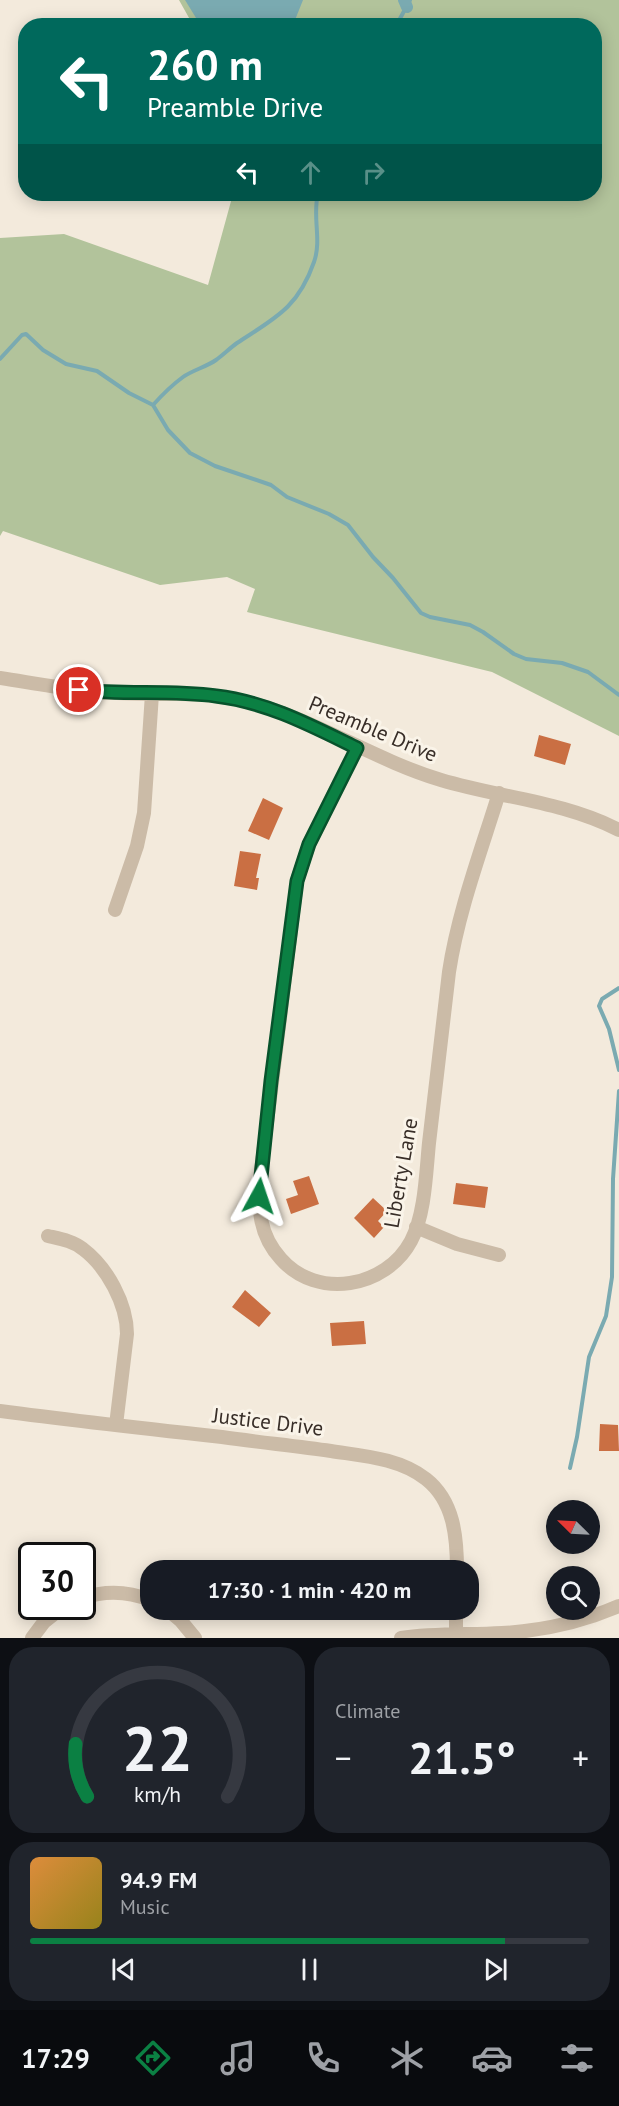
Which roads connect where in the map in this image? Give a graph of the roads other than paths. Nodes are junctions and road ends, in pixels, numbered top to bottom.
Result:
1 (0, 678) edge
2 (153, 694) junction
3 (357, 748) junction
4 (499, 793) junction
5 (619, 830) edge
6 (115, 910) dead end
7 (416, 1227) junction
8 (48, 1236) dead end
9 (499, 1255) dead end
10 (0, 1411) edge
11 (116, 1425) junction
12 (457, 1560) edge
13 (96, 1594) edge
14 (140, 1596) edge
15 (619, 1606) edge
16 (46, 1620) edge
17 (180, 1620) edge
18 (456, 1620) edge
19 (456, 1634) junction
20 (32, 1638) edge
21 (195, 1638) edge
22 (400, 1638) edge

1 - 2 street, Preamble Drive
2 - 3 street, Preamble Drive
2 - 6 street
3 - 4 street, Preamble Drive
3 - 7 street, Liberty Lane
4 - 5 street, Preamble Drive
4 - 7 street, Liberty Lane
7 - 9 street
8 - 11 street
10 - 11 street, Justice Drive
11 - 12 street, Justice Drive
13 - 14 street
15 - 19 street
16 - 20 street
17 - 21 street
18 - 19 street
19 - 22 street

